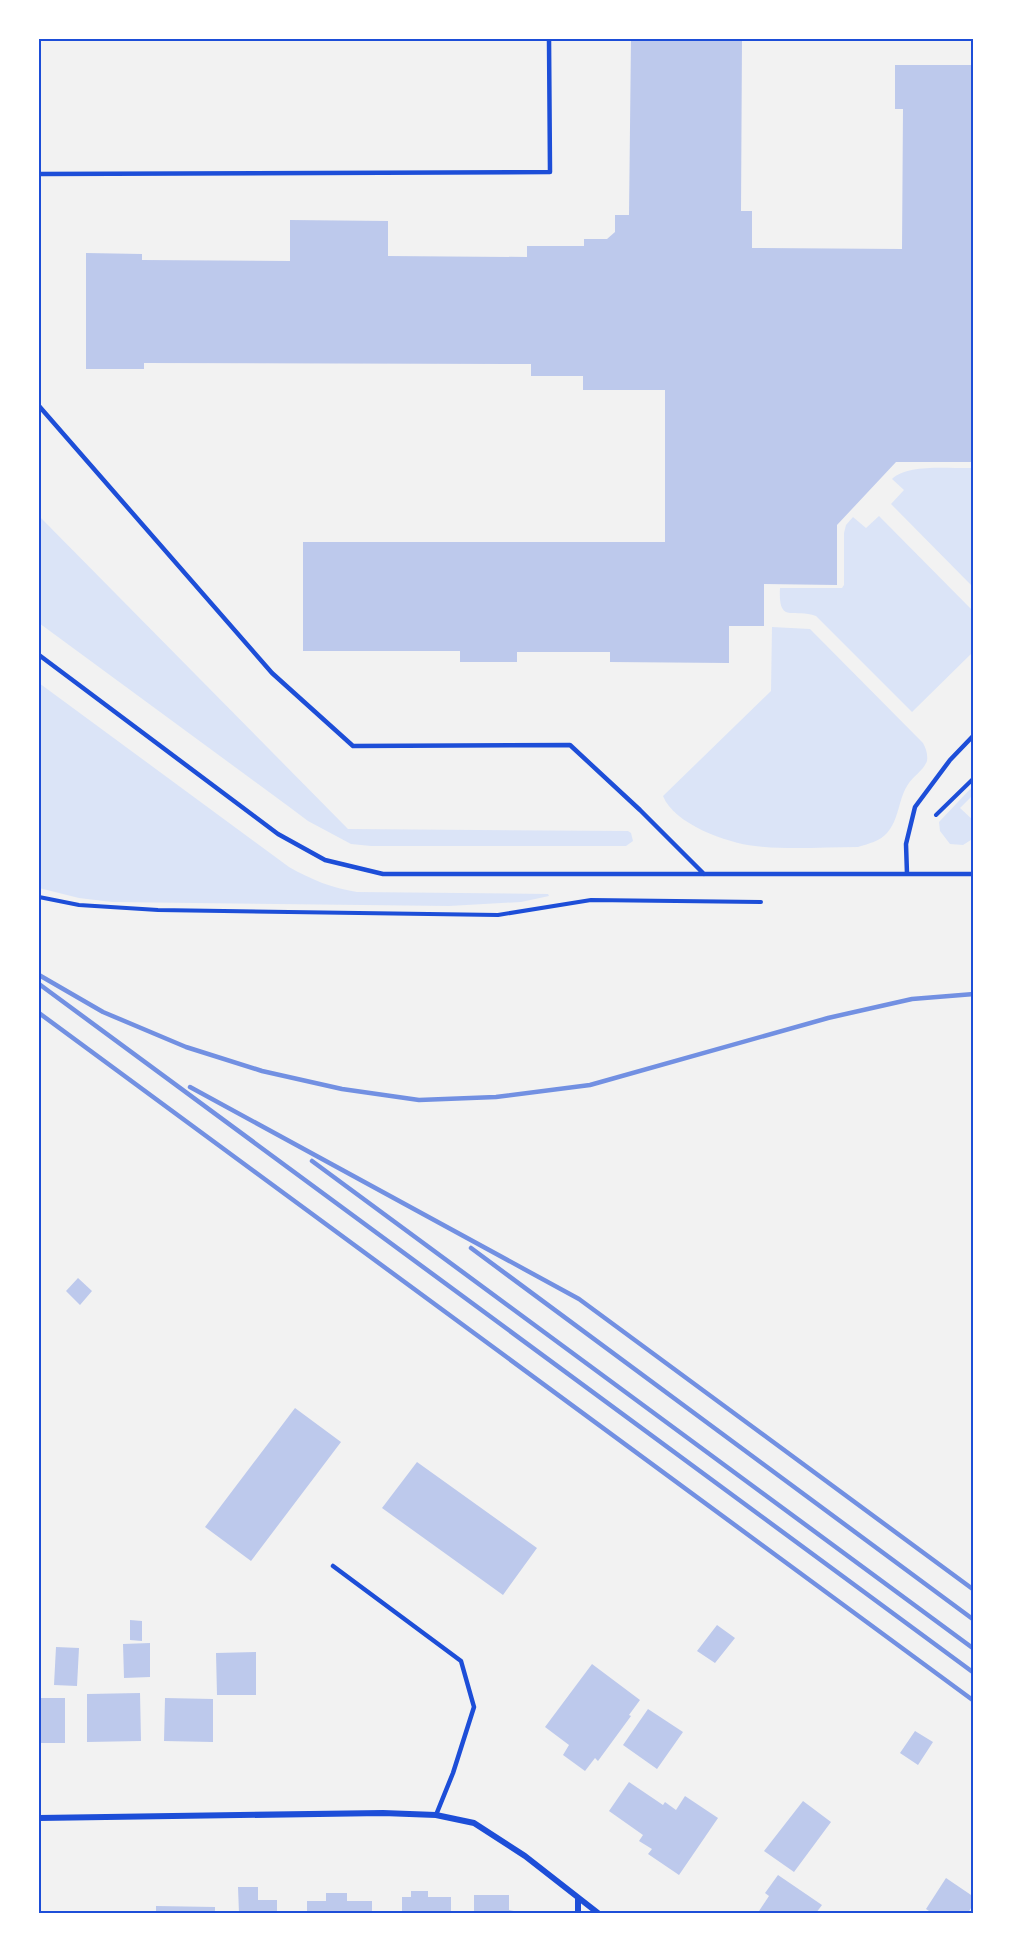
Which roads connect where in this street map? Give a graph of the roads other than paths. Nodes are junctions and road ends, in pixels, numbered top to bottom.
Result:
1 (549, 39) edge
2 (39, 174) edge
3 (39, 406) edge
4 (39, 655) edge
5 (974, 735) edge
6 (704, 874) junction
7 (907, 874) junction
8 (974, 874) edge
9 (333, 1566) dead end
10 (436, 1815) junction
11 (39, 1818) edge
12 (578, 1899) junction
13 (578, 1913) edge
14 (598, 1913) edge

1 - 2 lane
3 - 6 lane
4 - 6 lane
5 - 7 lane
6 - 7 lane
7 - 8 lane
9 - 10 lane
10 - 11 street
10 - 12 street
12 - 13 street
12 - 14 street

